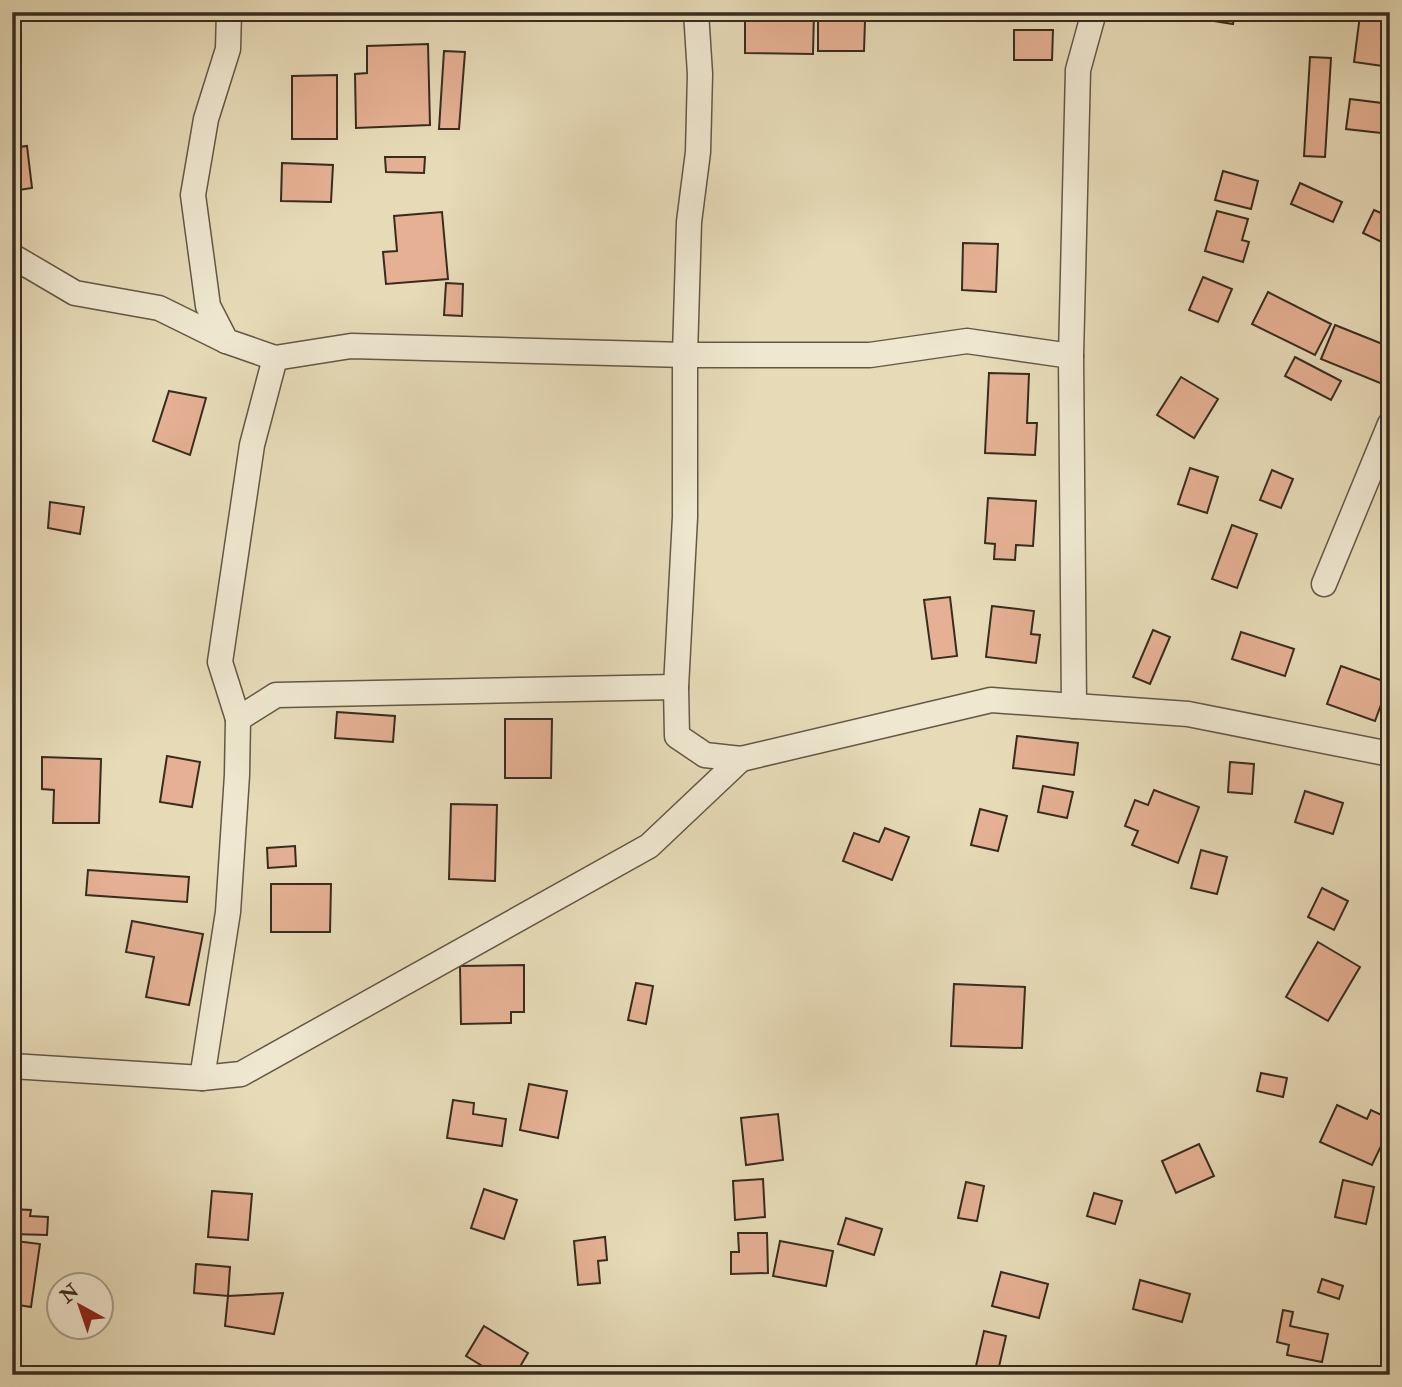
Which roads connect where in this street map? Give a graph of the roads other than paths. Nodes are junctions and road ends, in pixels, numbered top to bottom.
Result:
1 (229, 12) edge
2 (696, 12) edge
3 (1094, 12) edge
4 (12, 256) edge
5 (226, 341) junction
6 (685, 355) junction
7 (1071, 356) junction
8 (275, 358) junction
9 (1390, 424) edge
10 (1324, 584) dead end
11 (676, 687) junction
12 (1074, 706) junction
13 (238, 719) junction
14 (1390, 754) edge
15 (741, 759) junction
16 (12, 1066) edge
17 (202, 1078) junction

1 - 5 street
2 - 6 street
3 - 7 street
4 - 5 street
5 - 8 street
6 - 7 street
6 - 8 street
6 - 11 street
7 - 12 street
8 - 13 street
9 - 10 street
11 - 13 street
11 - 15 street
12 - 14 street
12 - 15 street
13 - 17 street
15 - 17 street
16 - 17 street

